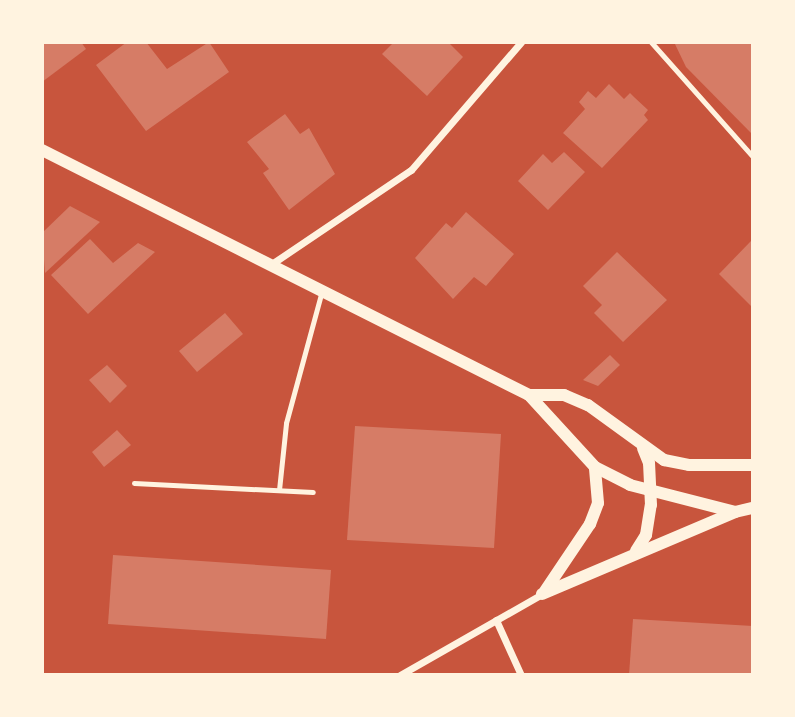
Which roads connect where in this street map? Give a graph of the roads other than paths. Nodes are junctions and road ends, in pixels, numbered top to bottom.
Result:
1 (521, 42) edge
2 (651, 42) edge
3 (42, 150) edge
4 (753, 157) edge
5 (268, 267) junction
6 (321, 294) junction
7 (529, 395) junction
8 (642, 447) junction
9 (753, 465) edge
10 (596, 467) junction
11 (134, 483) dead end
12 (279, 490) junction
13 (313, 492) dead end
14 (651, 492) junction
15 (753, 508) edge
16 (736, 512) junction
17 (636, 552) junction
18 (542, 594) junction
19 (496, 620) junction
20 (400, 675) edge
21 (521, 675) edge

1 - 5 street
2 - 4 lane
3 - 5 street
5 - 6 street
6 - 7 street
6 - 12 lane
7 - 8 street
7 - 10 street
8 - 9 street
8 - 14 street
10 - 14 street
10 - 18 street
11 - 12 lane
12 - 13 lane
14 - 16 street
14 - 17 street
15 - 16 street
16 - 17 street
17 - 18 street
18 - 19 street
19 - 20 street
19 - 21 street

